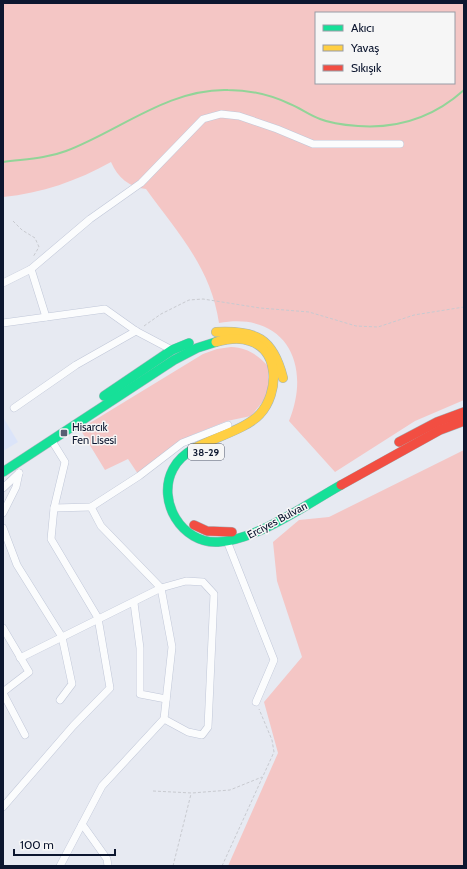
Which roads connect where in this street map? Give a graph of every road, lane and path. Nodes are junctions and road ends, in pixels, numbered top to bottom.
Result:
1 (400, 144) dead end
2 (13, 221) dead end
3 (31, 269) junction
4 (3, 283) edge
5 (464, 307) edge
6 (46, 317) junction
7 (3, 323) edge
8 (136, 331) junction
9 (172, 350) junction
10 (284, 389) dead end
11 (14, 408) dead end
12 (464, 412) edge
13 (263, 419) junction
14 (464, 421) edge
15 (52, 441) junction
16 (3, 462) edge
17 (17, 469) junction
18 (184, 469) dead end
19 (3, 472) edge
20 (178, 484) dead end
21 (3, 488) edge
22 (92, 507) junction
23 (54, 508) junction
24 (3, 513) edge
25 (3, 528) edge
26 (227, 541) junction
27 (162, 588) junction
28 (134, 603) junction
29 (98, 618) junction
30 (3, 628) edge
31 (62, 637) junction
32 (20, 658) junction
33 (3, 693) edge
34 (166, 699) junction
35 (60, 700) dead end
36 (256, 702) joint
37 (164, 719) junction
38 (25, 735) dead end
39 (263, 777) junction
40 (153, 790) dead end
41 (192, 793) junction
42 (3, 807) edge
43 (82, 824) junction
44 (60, 866) edge
45 (108, 866) edge
46 (173, 866) edge
47 (222, 866) edge

1 - 3 street
2 - 3 path
3 - 4 street
3 - 6 street
5 - 8 path
6 - 7 street
6 - 8 street
8 - 9 street
8 - 11 street
9 - 10 highway
9 - 16 highway
12 - 20 highway, Erciyes Bulvarı
13 - 15 highway, Erciyes Bulvarı / 38-29
13 - 18 highway, Erciyes Bulvarı / 38-29
13 - 22 street
13 - 26 highway, Erciyes Bulvarı / 38-29
14 - 26 highway, Erciyes Bulvarı / 38-29
15 - 17 highway, Erciyes Bulvarı / 38-29
15 - 23 street
17 - 19 highway, Erciyes Bulvarı / 38-29
17 - 21 street
17 - 24 street
22 - 23 street
22 - 27 street
23 - 29 street
25 - 31 street
26 - 36 street
27 - 28 street
27 - 34 street
27 - 37 street
28 - 29 street
28 - 34 street
29 - 31 street
29 - 42 street
30 - 32 street
31 - 32 street
31 - 35 street
32 - 33 street
33 - 38 street
34 - 37 street
36 - 39 path
37 - 43 street
39 - 41 path
39 - 47 path
40 - 41 path
41 - 46 path
43 - 44 street
43 - 45 street

